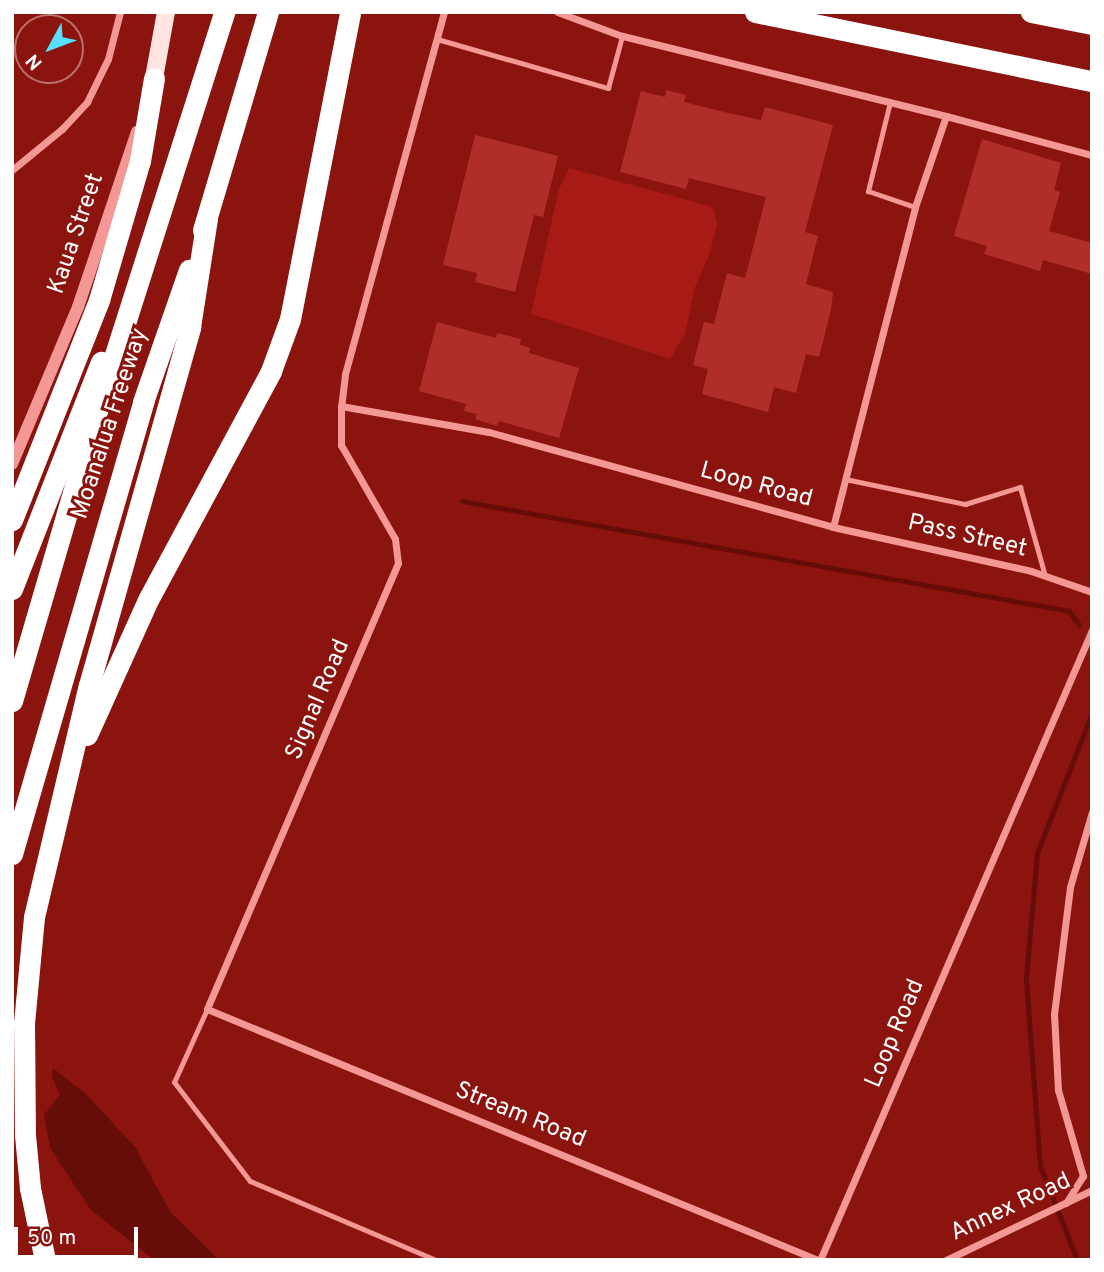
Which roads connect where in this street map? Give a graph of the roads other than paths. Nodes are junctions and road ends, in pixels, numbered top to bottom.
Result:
1 (120, 12) edge
2 (166, 12) edge
3 (224, 12) edge
4 (268, 12) edge
5 (350, 12) edge
6 (444, 12) edge
7 (557, 12) edge
8 (755, 12) edge
9 (1031, 12) edge
10 (1092, 24) edge
11 (622, 36) junction
12 (437, 38) junction
13 (154, 78) junction
14 (1092, 81) edge
15 (890, 102) junction
16 (946, 116) junction
17 (1092, 156) edge
18 (12, 170) edge
19 (915, 207) junction
20 (207, 219) junction
21 (143, 264) junction
22 (341, 406) junction
23 (12, 464) edge
24 (845, 479) junction
25 (12, 520) edge
26 (833, 527) junction
27 (1045, 576) junction
28 (12, 589) edge
29 (1092, 592) edge
30 (1092, 630) edge
31 (12, 701) edge
32 (62, 795) junction
33 (1092, 812) edge
34 (12, 854) edge
35 (207, 1009) junction
36 (1092, 1191) edge
37 (1066, 1203) junction
38 (796, 1250) junction
39 (45, 1260) edge
40 (436, 1260) edge
41 (793, 1260) edge
42 (819, 1260) edge
43 (946, 1260) edge

1 - 18 street
2 - 13 main road, Kaua Street
3 - 21 highway, Moanalua Freeway
4 - 20 highway, Moanalua Freeway
5 - 32 highway
6 - 12 street
7 - 11 street
8 - 14 highway
9 - 10 highway
11 - 12 lane
11 - 15 street
12 - 22 street
13 - 23 street, Kaua Street
13 - 25 highway
15 - 16 street
15 - 19 lane
16 - 17 street
16 - 19 street, Loop Road
19 - 24 street, Loop Road
20 - 32 highway
20 - 34 highway, Moanalua Freeway
21 - 28 highway
21 - 31 highway, Moanalua Freeway
22 - 26 street, Loop Road
22 - 35 street, Signal Road
24 - 26 street, Loop Road
24 - 27 lane
26 - 27 street, Pass Street
27 - 29 street, Pass Street
30 - 42 street, Loop Road
32 - 39 highway
33 - 37 street
35 - 38 street, Stream Road
35 - 40 lane
36 - 37 street, Annex Road
37 - 43 street, Annex Road
38 - 41 lane
38 - 42 street, Stream Road

